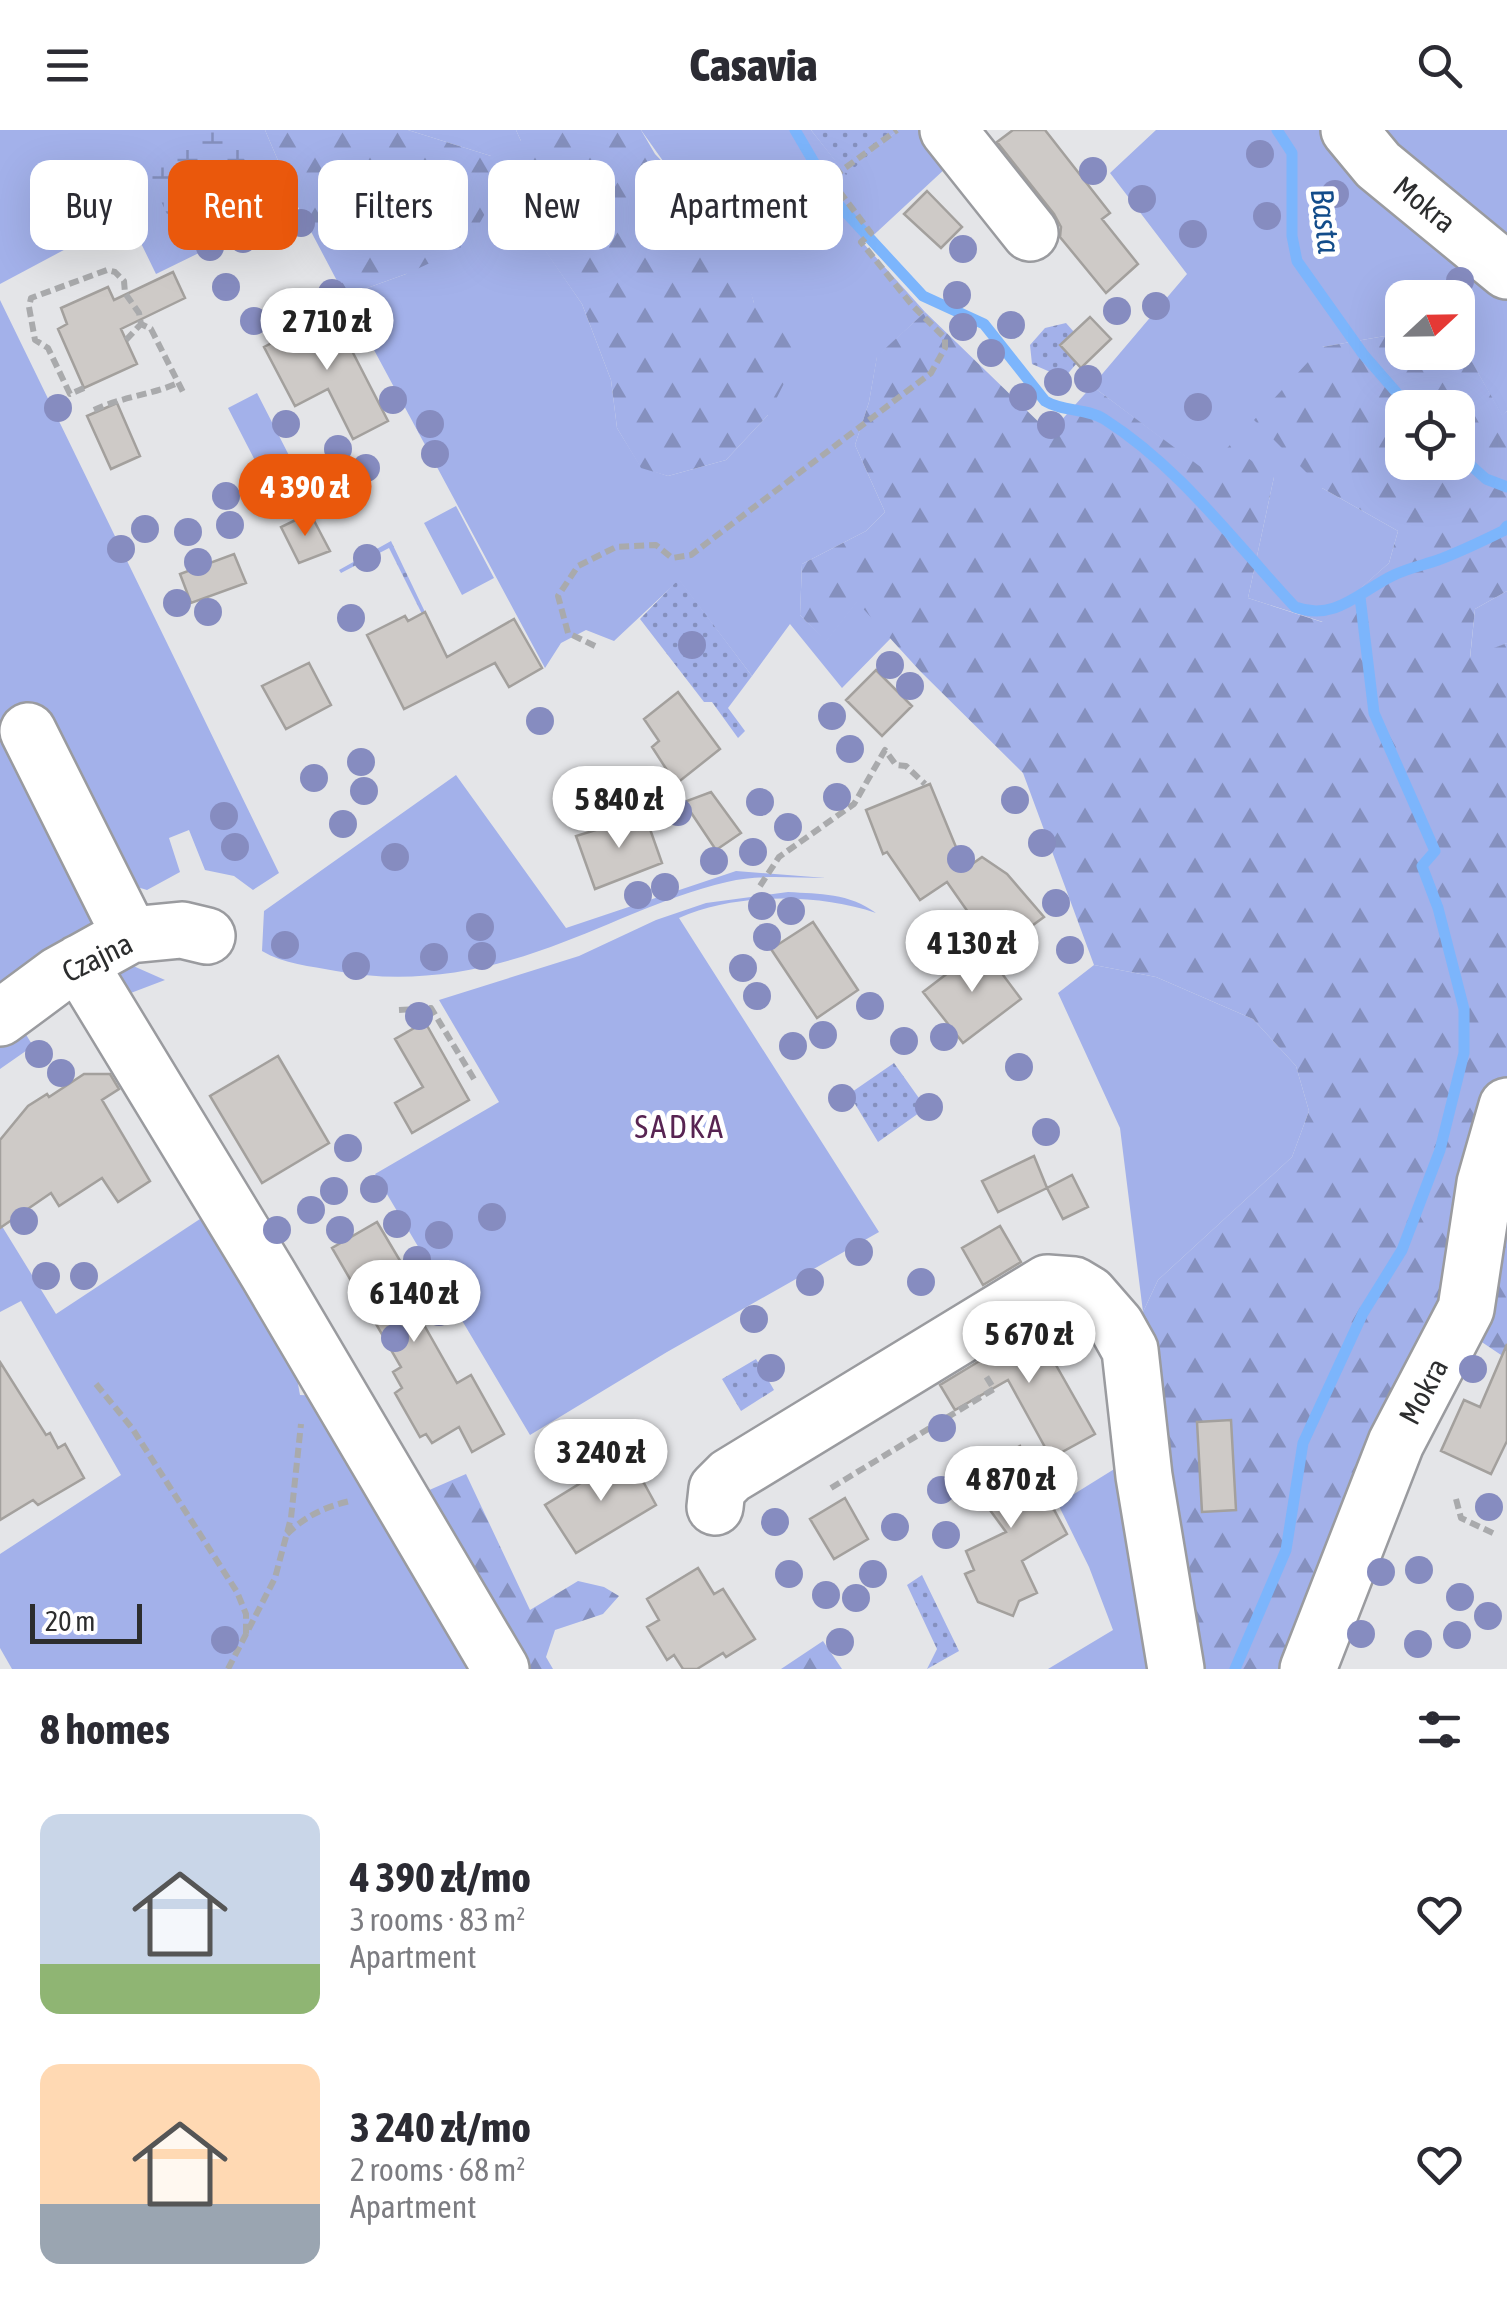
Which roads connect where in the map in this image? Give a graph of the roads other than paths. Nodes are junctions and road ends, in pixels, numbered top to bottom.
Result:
1 (948, 130) edge
2 (1350, 130) edge
3 (1030, 233) dead end
4 (1507, 271) edge
5 (28, 731) dead end
6 (130, 935) junction
7 (207, 936) dead end
8 (80, 963) junction
9 (0, 1018) edge
10 (1507, 1106) edge
11 (715, 1507) dead end
12 (501, 1669) edge
13 (1176, 1669) edge
14 (1308, 1669) edge

1 - 3 street
2 - 4 street, Mokra
5 - 6 street
6 - 7 street, Czajna
6 - 8 street, Czajna
8 - 9 street, Czajna
8 - 12 street
10 - 14 street, Mokra
11 - 13 street

